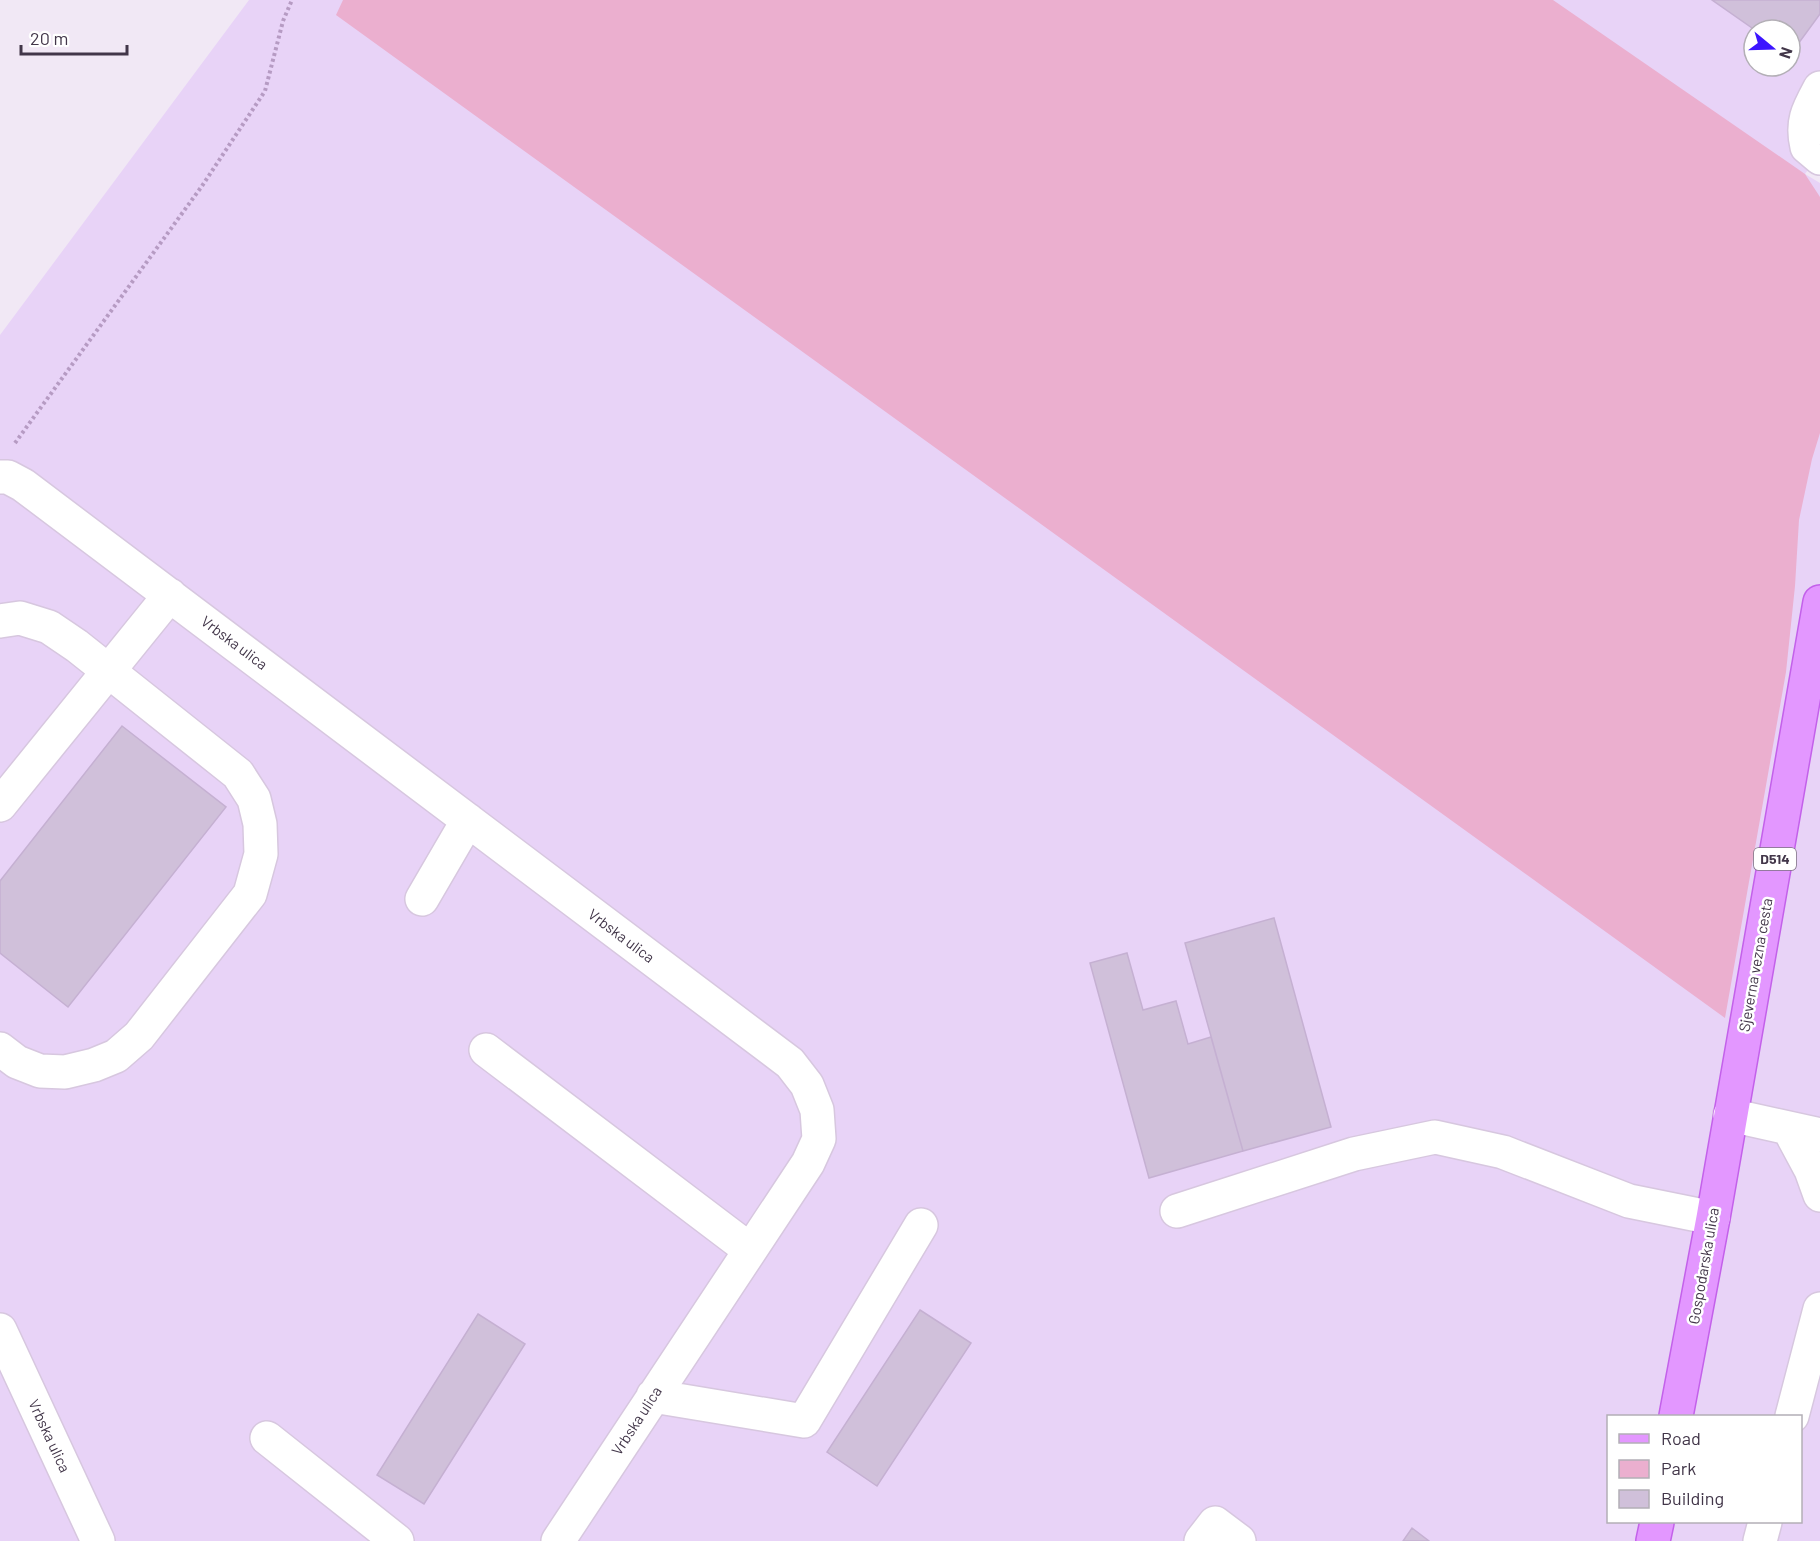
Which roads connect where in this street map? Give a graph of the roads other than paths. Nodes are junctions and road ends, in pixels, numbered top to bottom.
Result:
1 (1820, 88) edge
2 (1820, 158) edge
3 (0, 477) edge
4 (170, 595) junction
5 (1820, 602) edge
6 (0, 621) edge
7 (109, 671) junction
8 (0, 805) edge
9 (468, 820) junction
10 (422, 899) dead end
11 (0, 1049) edge
12 (486, 1050) dead end
13 (1730, 1115) junction
14 (1804, 1132) edge
15 (1820, 1195) edge
16 (1177, 1211) dead end
17 (1713, 1218) junction
18 (921, 1225) dead end
19 (750, 1251) junction
20 (1820, 1309) edge
21 (0, 1330) edge
22 (653, 1396) junction
23 (1676, 1415) edge
24 (1792, 1415) edge
25 (267, 1438) dead end
26 (1657, 1523) edge
27 (1764, 1523) edge
28 (98, 1541) edge
29 (397, 1541) edge
30 (558, 1541) edge
31 (1202, 1541) edge
32 (1239, 1541) edge
33 (1653, 1541) edge
34 (1760, 1541) edge

1 - 2 street
3 - 4 street, Vrbska ulica
4 - 7 street
4 - 9 street, Vrbska ulica
5 - 13 main road, Sjeverna vezna cesta / D514
6 - 7 street
7 - 8 street
7 - 11 street
9 - 10 street
9 - 19 street, Vrbska ulica
12 - 19 street
13 - 14 street
13 - 17 main road, Gospodarska ulica / D514
14 - 15 street
16 - 17 street
17 - 23 main road, Gospodarska ulica / D514
18 - 22 street
19 - 22 street, Vrbska ulica
20 - 24 street
21 - 28 street, Vrbska ulica
22 - 30 street, Vrbska ulica
25 - 29 street
26 - 33 main road
27 - 34 street
31 - 32 street

